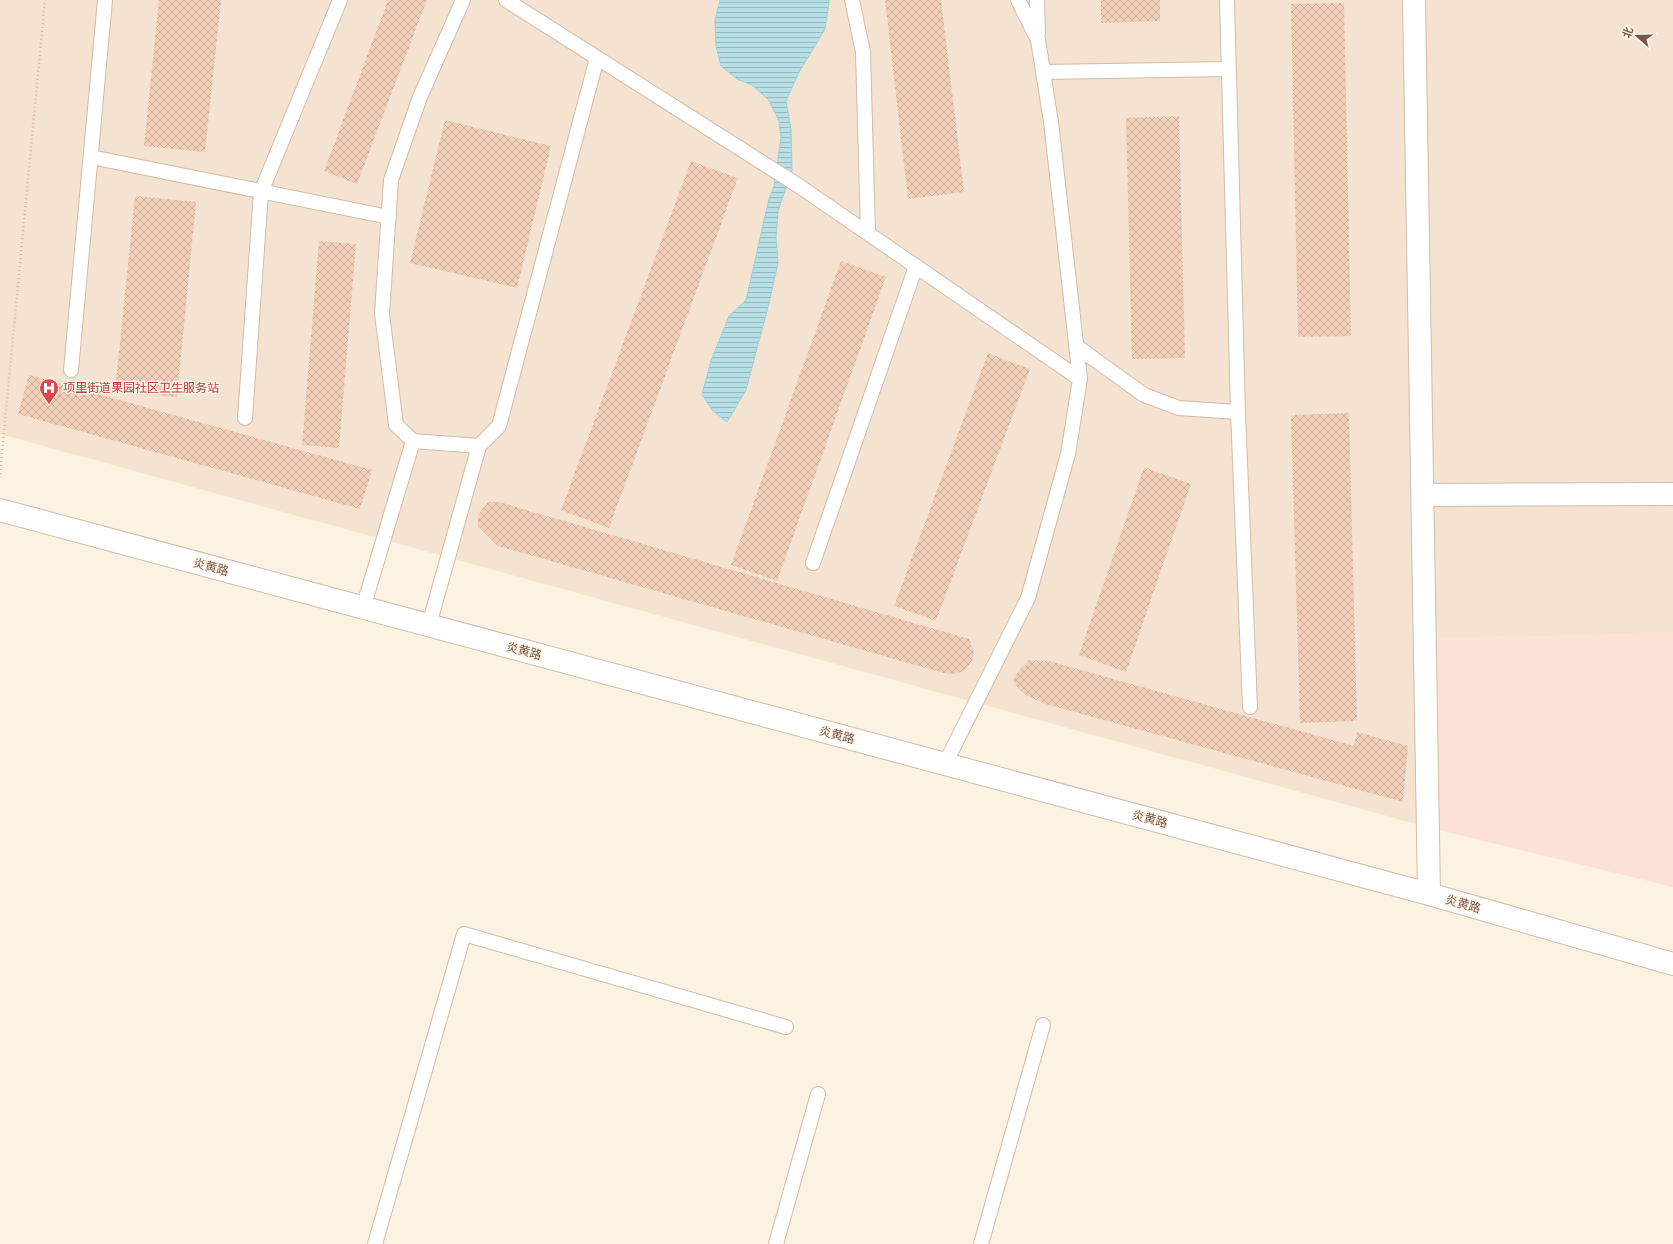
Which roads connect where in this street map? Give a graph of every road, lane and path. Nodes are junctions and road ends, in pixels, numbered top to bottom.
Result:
1 (45, 0) edge
2 (105, 0) edge
3 (340, 0) edge
4 (463, 0) edge
5 (506, 0) edge
6 (852, 0) edge
7 (1018, 0) edge
8 (1037, 0) edge
9 (1227, 0) edge
10 (1414, 0) edge
11 (1038, 40) junction
12 (597, 58) junction
13 (1229, 69) junction
14 (1043, 72) junction
15 (90, 157) junction
16 (261, 192) junction
17 (389, 218) junction
18 (868, 233) junction
19 (916, 266) junction
20 (1076, 346) junction
21 (71, 370) dead end
22 (1080, 379) junction
23 (1238, 412) junction
24 (245, 418) dead end
25 (413, 441) junction
26 (479, 446) junction
27 (0, 474) edge
28 (1673, 494) edge
29 (1423, 495) junction
30 (0, 510) edge
31 (813, 563) dead end
32 (363, 608) junction
33 (429, 626) junction
34 (1250, 707) dead end
35 (945, 764) junction
36 (1429, 894) junction
37 (1673, 964) edge
38 (1043, 1025) dead end
39 (786, 1027) dead end
40 (818, 1094) dead end
41 (375, 1244) edge
42 (776, 1244) edge
43 (981, 1244) edge

1 - 27 path
2 - 15 lane
3 - 16 lane
4 - 17 lane
5 - 12 lane
6 - 18 lane
7 - 11 lane
8 - 11 lane
9 - 13 lane
10 - 29 street
11 - 14 lane
12 - 18 lane
12 - 26 lane
13 - 14 lane
13 - 23 lane
14 - 20 lane
15 - 16 lane
15 - 21 lane
16 - 17 lane
16 - 24 lane
17 - 25 lane
18 - 19 lane
19 - 22 lane
19 - 31 lane
20 - 22 lane
20 - 23 lane
22 - 35 lane
23 - 34 lane
25 - 26 lane
25 - 32 lane
26 - 33 lane
28 - 29 street
29 - 36 street
30 - 32 street, 炎黄路
32 - 33 street, 炎黄路
33 - 35 street, 炎黄路
35 - 36 street, 炎黄路
36 - 37 street, 炎黄路
38 - 43 lane
39 - 41 lane
40 - 42 lane

